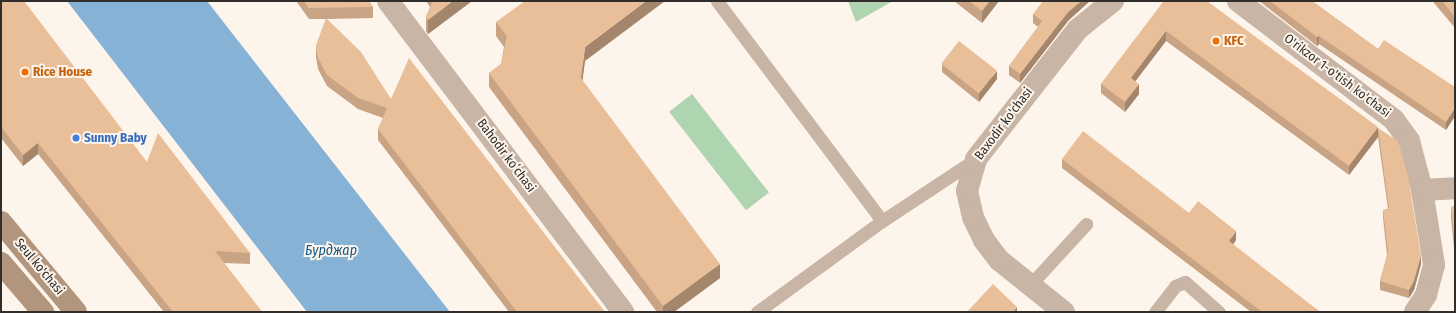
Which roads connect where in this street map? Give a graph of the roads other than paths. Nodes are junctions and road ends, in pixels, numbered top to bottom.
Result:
1 (388, 1) edge
2 (717, 1) edge
3 (1113, 1) edge
4 (1238, 1) edge
5 (976, 159) junction
6 (1455, 188) edge
7 (1422, 190) junction
8 (882, 221) junction
9 (1, 222) edge
10 (1086, 224) dead end
11 (1, 263) edge
12 (1030, 285) junction
13 (43, 312) edge
14 (76, 312) edge
15 (623, 312) edge
16 (757, 312) edge
17 (1064, 312) edge
18 (1155, 312) edge
19 (1219, 312) edge
20 (1415, 312) edge

1 - 15 street, Bahodir koʻchasi
2 - 8 lane
3 - 5 street, Baxodir ko'chasi
4 - 7 street, O'rikzor 1-o'tish ko'chasi
5 - 8 lane
5 - 12 street, Baxodir ko'chasi
6 - 7 street
7 - 20 street, O'rikzor 1-o'tish ko'chasi
8 - 16 lane
9 - 14 main road, Seul ko'chasi
10 - 12 lane
11 - 13 main road, Seul ko'chasi
12 - 17 street, Baxodir ko'chasi
18 - 19 lane

